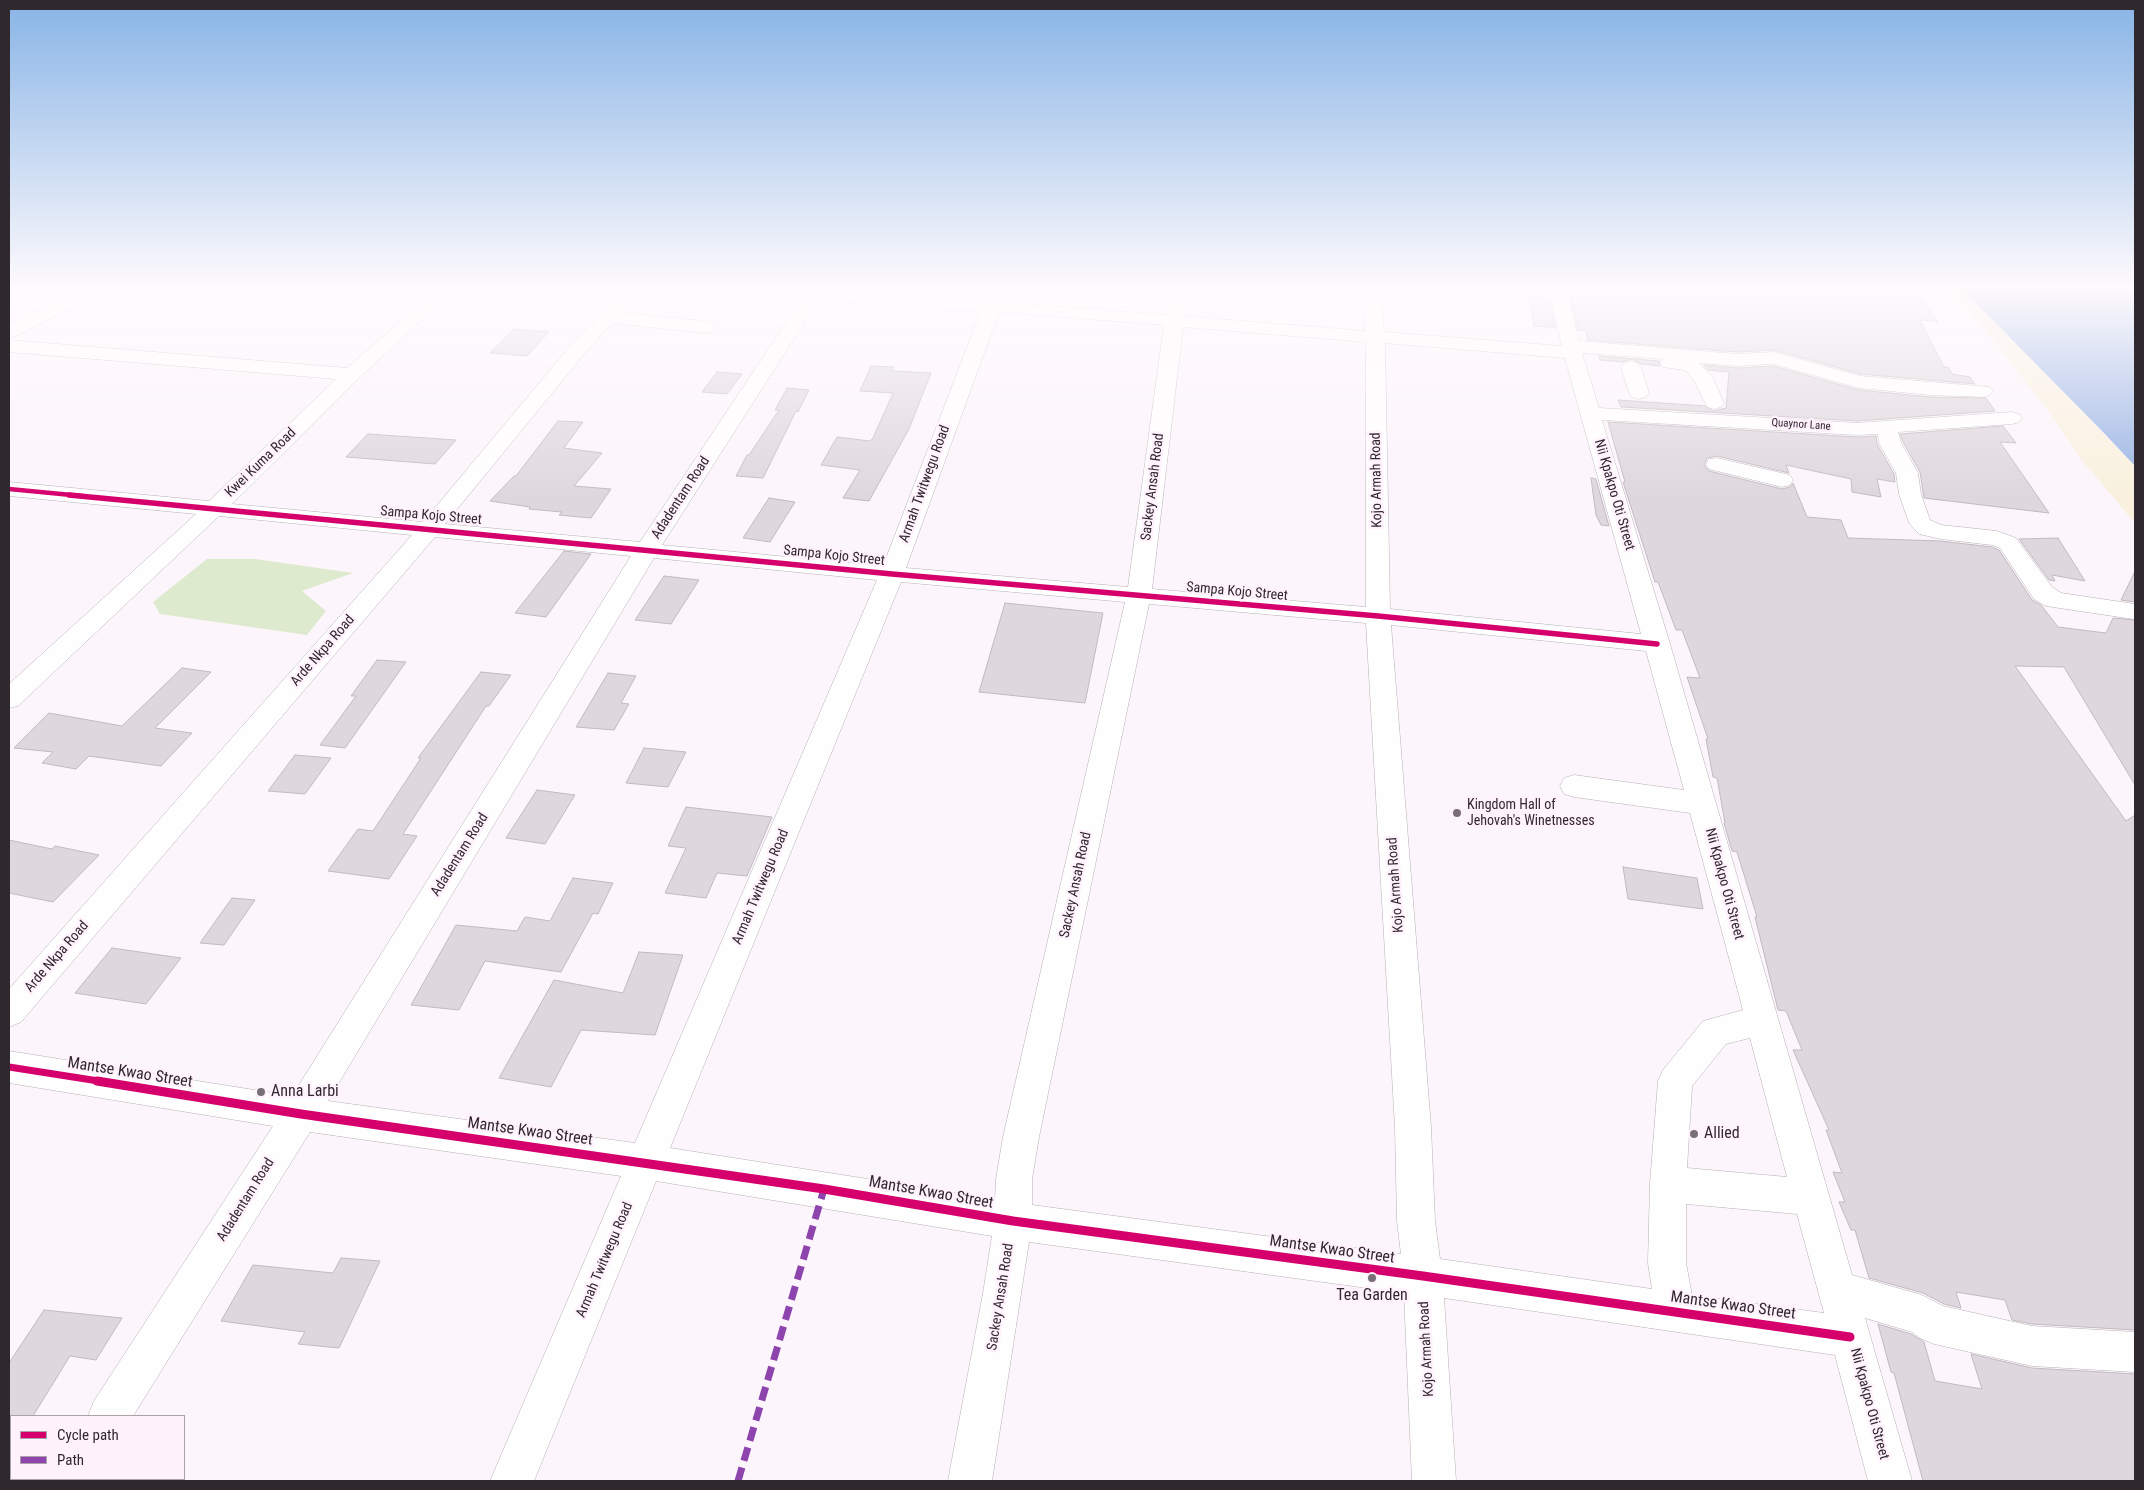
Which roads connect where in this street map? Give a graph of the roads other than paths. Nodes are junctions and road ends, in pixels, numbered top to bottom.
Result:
1 (150, 358) edge
2 (370, 358) edge
3 (573, 358) edge
4 (772, 358) edge
5 (972, 358) edge
6 (1169, 358) edge
7 (1375, 358) edge
8 (1574, 358) edge
9 (1589, 358) edge
10 (1670, 358) edge
11 (1631, 367) junction
12 (352, 374) junction
13 (1983, 391) dead end
14 (1639, 393) dead end
15 (1714, 403) dead end
16 (1590, 413) junction
17 (2012, 418) dead end
18 (1700, 421) junction
19 (1886, 428) junction
20 (1782, 480) dead end
21 (9, 489) edge
22 (214, 509) junction
23 (430, 528) junction
24 (647, 550) junction
25 (892, 574) junction
26 (1139, 596) junction
27 (2133, 611) dead end
28 (1378, 616) junction
29 (1657, 644) junction
30 (9, 699) edge
31 (1574, 786) dead end
32 (1702, 804) junction
33 (9, 1012) edge
34 (1761, 1020) junction
35 (9, 1067) edge
36 (301, 1114) junction
37 (646, 1162) junction
38 (1668, 1184) junction
39 (1810, 1197) junction
40 (1013, 1221) junction
41 (1423, 1276) junction
42 (1838, 1291) junction
43 (1676, 1312) junction
44 (1850, 1337) junction
45 (2135, 1352) edge
46 (110, 1415) edge
47 (512, 1481) edge
48 (970, 1481) edge
49 (1434, 1481) edge
50 (1890, 1481) edge

1 - 12 street
2 - 12 street, Kwei Kuma Road
3 - 23 street, Arde Nkpa Road
4 - 24 street, Adadentam Road
5 - 25 street, Armah Twitwegu Road
6 - 26 street, Sackey Ansah Road
7 - 28 street, Kojo Armah Road
8 - 16 street, Nii Kpakpo Oti Street
9 - 11 street
10 - 13 street
11 - 14 street
11 - 15 street
12 - 22 street, Kwei Kuma Road
16 - 18 street, Quaynor Lane
16 - 29 street, Nii Kpakpo Oti Street
17 - 19 street, Quaynor Lane
18 - 19 street, Quaynor Lane
18 - 20 street
19 - 27 street
21 - 22 street, Sampa Kojo Street
22 - 23 street, Sampa Kojo Street
22 - 30 street, Kwei Kuma Road
23 - 24 street, Sampa Kojo Street
23 - 33 street, Arde Nkpa Road
24 - 25 street, Sampa Kojo Street
24 - 36 street, Adadentam Road
25 - 26 street, Sampa Kojo Street
25 - 37 street, Armah Twitwegu Road
26 - 28 street, Sampa Kojo Street
26 - 40 street, Sackey Ansah Road
28 - 29 street, Sampa Kojo Street
28 - 41 street, Kojo Armah Road
29 - 32 street, Nii Kpakpo Oti Street
31 - 32 street
32 - 34 street, Nii Kpakpo Oti Street
34 - 38 street
34 - 39 street, Nii Kpakpo Oti Street
35 - 36 street, Mantse Kwao Street
36 - 37 street, Mantse Kwao Street
36 - 46 street, Adadentam Road
37 - 40 street, Mantse Kwao Street
37 - 47 street, Armah Twitwegu Road
38 - 39 street
38 - 43 street
39 - 42 street, Nii Kpakpo Oti Street
40 - 41 street, Mantse Kwao Street
40 - 48 street, Sackey Ansah Road
41 - 43 street, Mantse Kwao Street
41 - 49 street, Kojo Armah Road
42 - 44 street, Nii Kpakpo Oti Street
42 - 45 street
43 - 44 street, Mantse Kwao Street
44 - 50 street, Nii Kpakpo Oti Street

